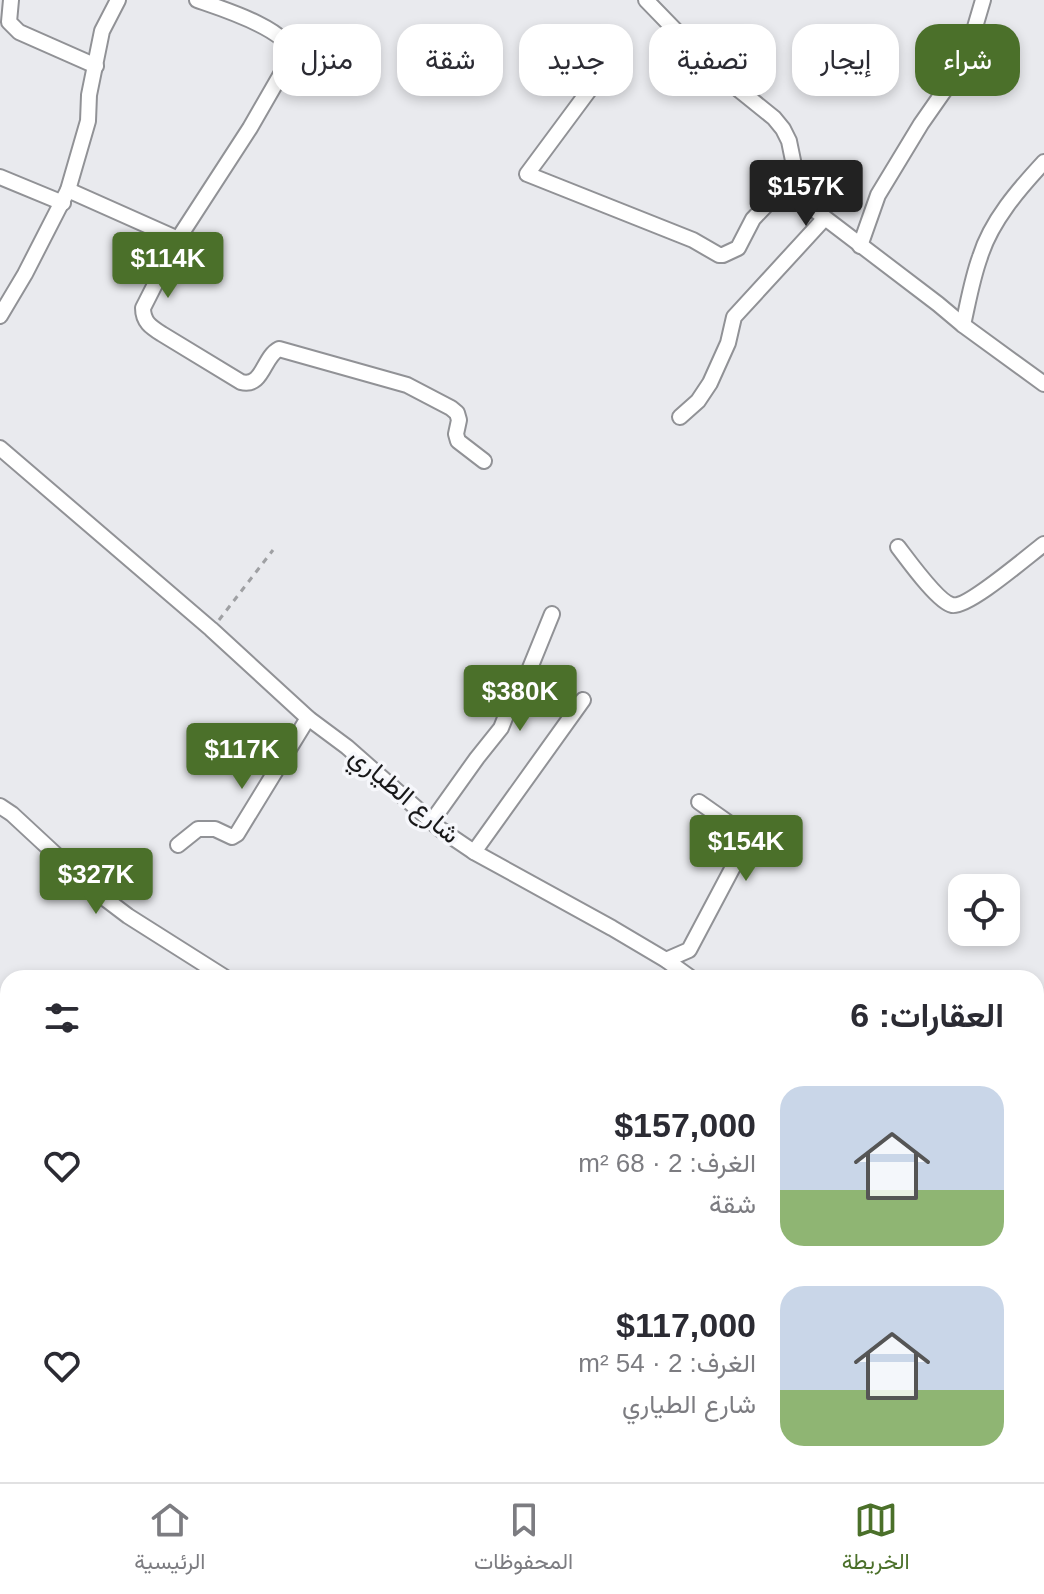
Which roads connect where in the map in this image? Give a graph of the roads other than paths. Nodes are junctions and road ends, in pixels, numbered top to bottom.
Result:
1 (11, 0) edge
2 (118, 0) edge
3 (197, 0) edge
4 (646, 0) edge
5 (983, 0) edge
6 (96, 66) junction
7 (585, 96) edge
8 (1044, 162) edge
9 (795, 175) junction
10 (0, 177) edge
11 (66, 196) junction
12 (824, 219) junction
13 (178, 239) junction
14 (860, 246) junction
15 (0, 316) edge
16 (963, 325) junction
17 (1044, 384) edge
18 (680, 417) dead end
19 (0, 448) edge
20 (484, 461) dead end
21 (1044, 544) edge
22 (898, 547) dead end
23 (552, 614) dead end
24 (583, 700) dead end
25 (308, 718) junction
26 (699, 802) dead end
27 (0, 806) edge
28 (432, 821) junction
29 (178, 845) dead end
30 (474, 852) junction
31 (666, 960) junction
32 (214, 970) edge
33 (680, 970) edge

1 - 6 street
2 - 6 street
3 - 13 street
4 - 9 street
5 - 14 street
6 - 11 street
7 - 9 street
8 - 16 street
9 - 12 street
10 - 11 street
11 - 13 street
11 - 15 street
12 - 14 street
12 - 18 street
13 - 20 street
14 - 16 street
16 - 17 street
19 - 25 street, شارع الطياري
21 - 22 street
23 - 28 street
24 - 30 street
25 - 28 street, شارع الطياري
25 - 29 street
26 - 31 street
27 - 32 street
28 - 30 street, شارع الطياري
30 - 31 street, شارع الطياري
31 - 33 street, شارع الطياري

